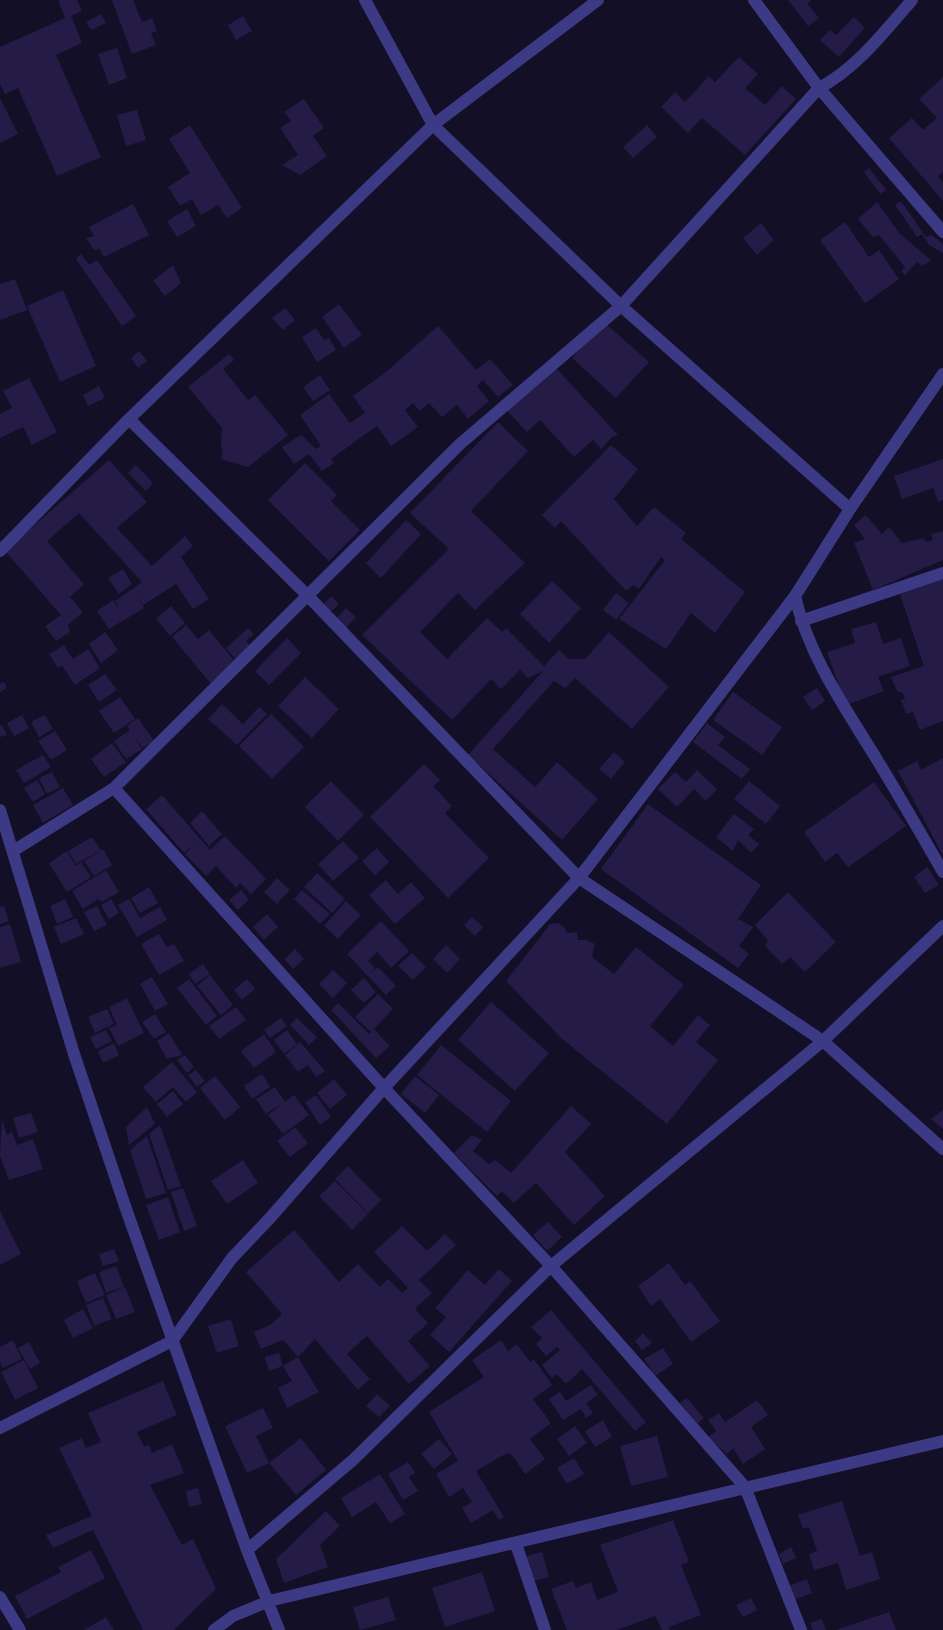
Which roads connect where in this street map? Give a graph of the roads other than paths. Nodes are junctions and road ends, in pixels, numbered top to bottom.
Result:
1 (365, 0) edge
2 (598, 0) edge
3 (754, 0) edge
4 (912, 0) edge
5 (819, 88) junction
6 (433, 125) junction
7 (943, 232) edge
8 (621, 306) junction
9 (943, 374) edge
10 (129, 419) junction
11 (850, 509) junction
12 (0, 551) edge
13 (943, 574) edge
14 (307, 594) junction
15 (795, 596) junction
16 (801, 621) junction
17 (114, 788) junction
18 (0, 810) edge
19 (13, 850) junction
20 (943, 872) edge
21 (579, 878) junction
22 (943, 926) edge
23 (823, 1041) junction
24 (384, 1088) junction
25 (943, 1149) edge
26 (551, 1266) junction
27 (172, 1341) junction
28 (0, 1428) edge
29 (943, 1441) edge
30 (745, 1487) junction
31 (516, 1544) junction
32 (247, 1550) junction
33 (0, 1597) edge
34 (269, 1601) junction
35 (20, 1630) edge
36 (214, 1630) edge
37 (279, 1630) edge
38 (545, 1630) edge
39 (800, 1630) edge

1 - 6 street
2 - 6 street
3 - 5 street
4 - 5 street
5 - 7 street
5 - 8 street
6 - 8 street
6 - 10 street
8 - 11 street
8 - 14 street
9 - 11 street
10 - 12 street
10 - 14 street
11 - 15 street
13 - 16 street
14 - 17 street
14 - 21 street
15 - 16 street
15 - 21 street
16 - 20 street
17 - 19 street
17 - 24 street
18 - 19 street
19 - 27 street
21 - 23 street
21 - 24 street
22 - 23 street
23 - 25 street
23 - 26 street
24 - 26 street
24 - 27 street
26 - 30 street
26 - 32 street
27 - 28 street
27 - 32 street
29 - 30 street
30 - 31 street
30 - 39 street
31 - 34 street
31 - 38 street
32 - 34 street
33 - 35 street
34 - 36 street
34 - 37 street

